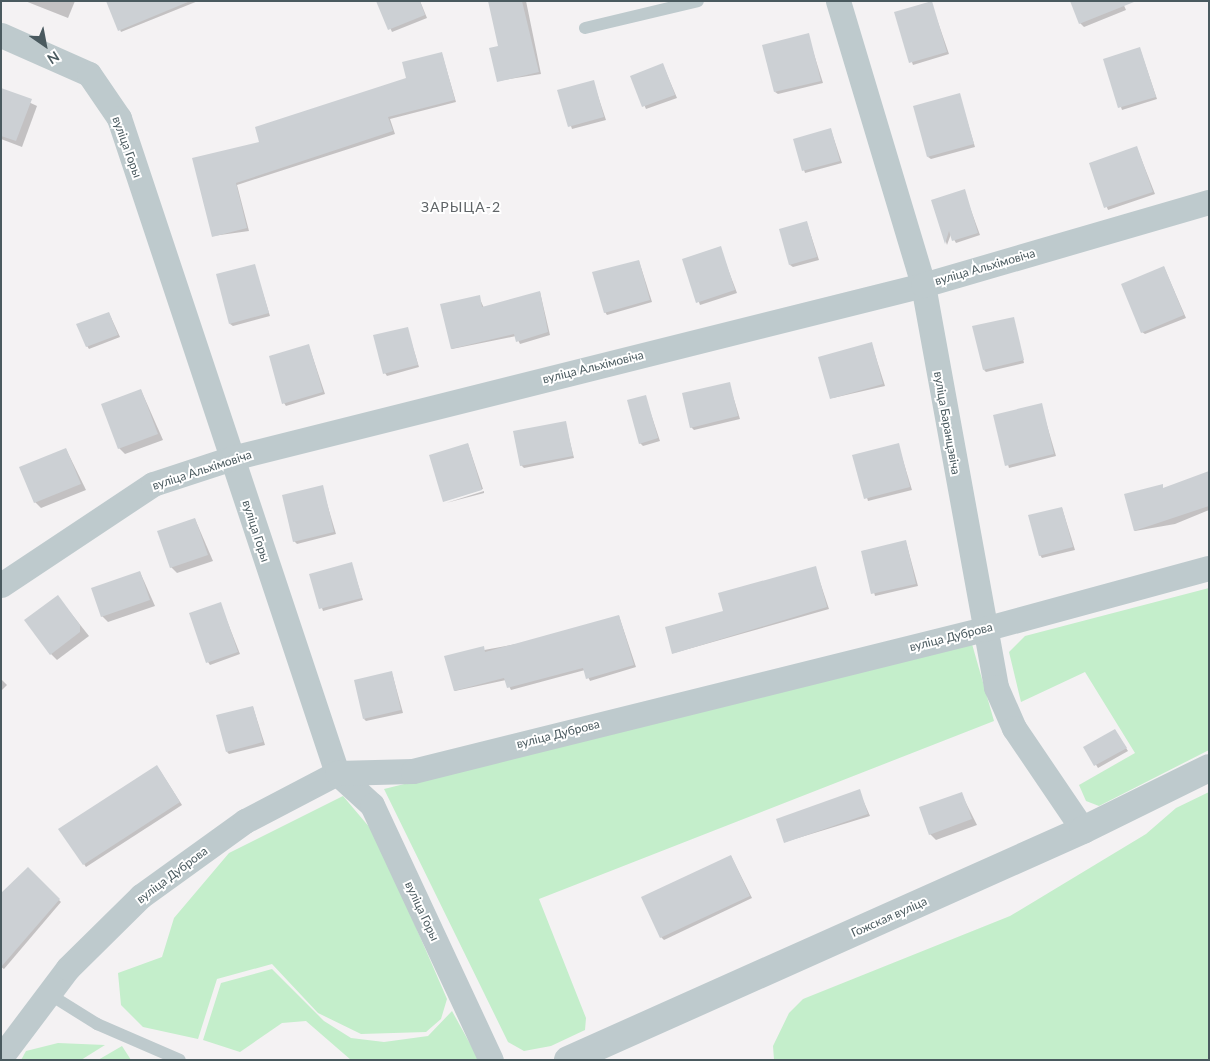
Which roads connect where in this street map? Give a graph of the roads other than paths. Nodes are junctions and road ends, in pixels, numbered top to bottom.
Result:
1 (698, 1) edge
2 (838, 1) edge
3 (585, 28) dead end
4 (1, 35) edge
5 (1209, 202) edge
6 (922, 285) junction
7 (232, 458) junction
8 (1209, 568) edge
9 (1, 585) edge
10 (984, 629) junction
11 (1209, 768) edge
12 (337, 773) junction
13 (1083, 830) junction
14 (49, 994) junction
15 (1, 1058) edge
16 (180, 1060) edge
17 (491, 1060) edge
18 (568, 1060) edge

1 - 3 lane
2 - 6 street, вуліца Баранцэвіча
4 - 7 street, вуліца Горы
5 - 6 street, вуліца Альхімовіча
6 - 7 street, вуліца Альхімовіча
6 - 10 street, вуліца Баранцэвіча
7 - 9 street, вуліца Альхімовіча
7 - 12 street, вуліца Горы
8 - 10 street, вуліца Дуброва
10 - 12 street, вуліца Дуброва
10 - 13 street, вуліца Баранцэвіча
11 - 13 street, Гожская вуліца
12 - 14 street, вуліца Дуброва
12 - 17 street, вуліца Горы
13 - 18 street, Гожская вуліца
14 - 15 street, вуліца Дуброва
14 - 16 lane

